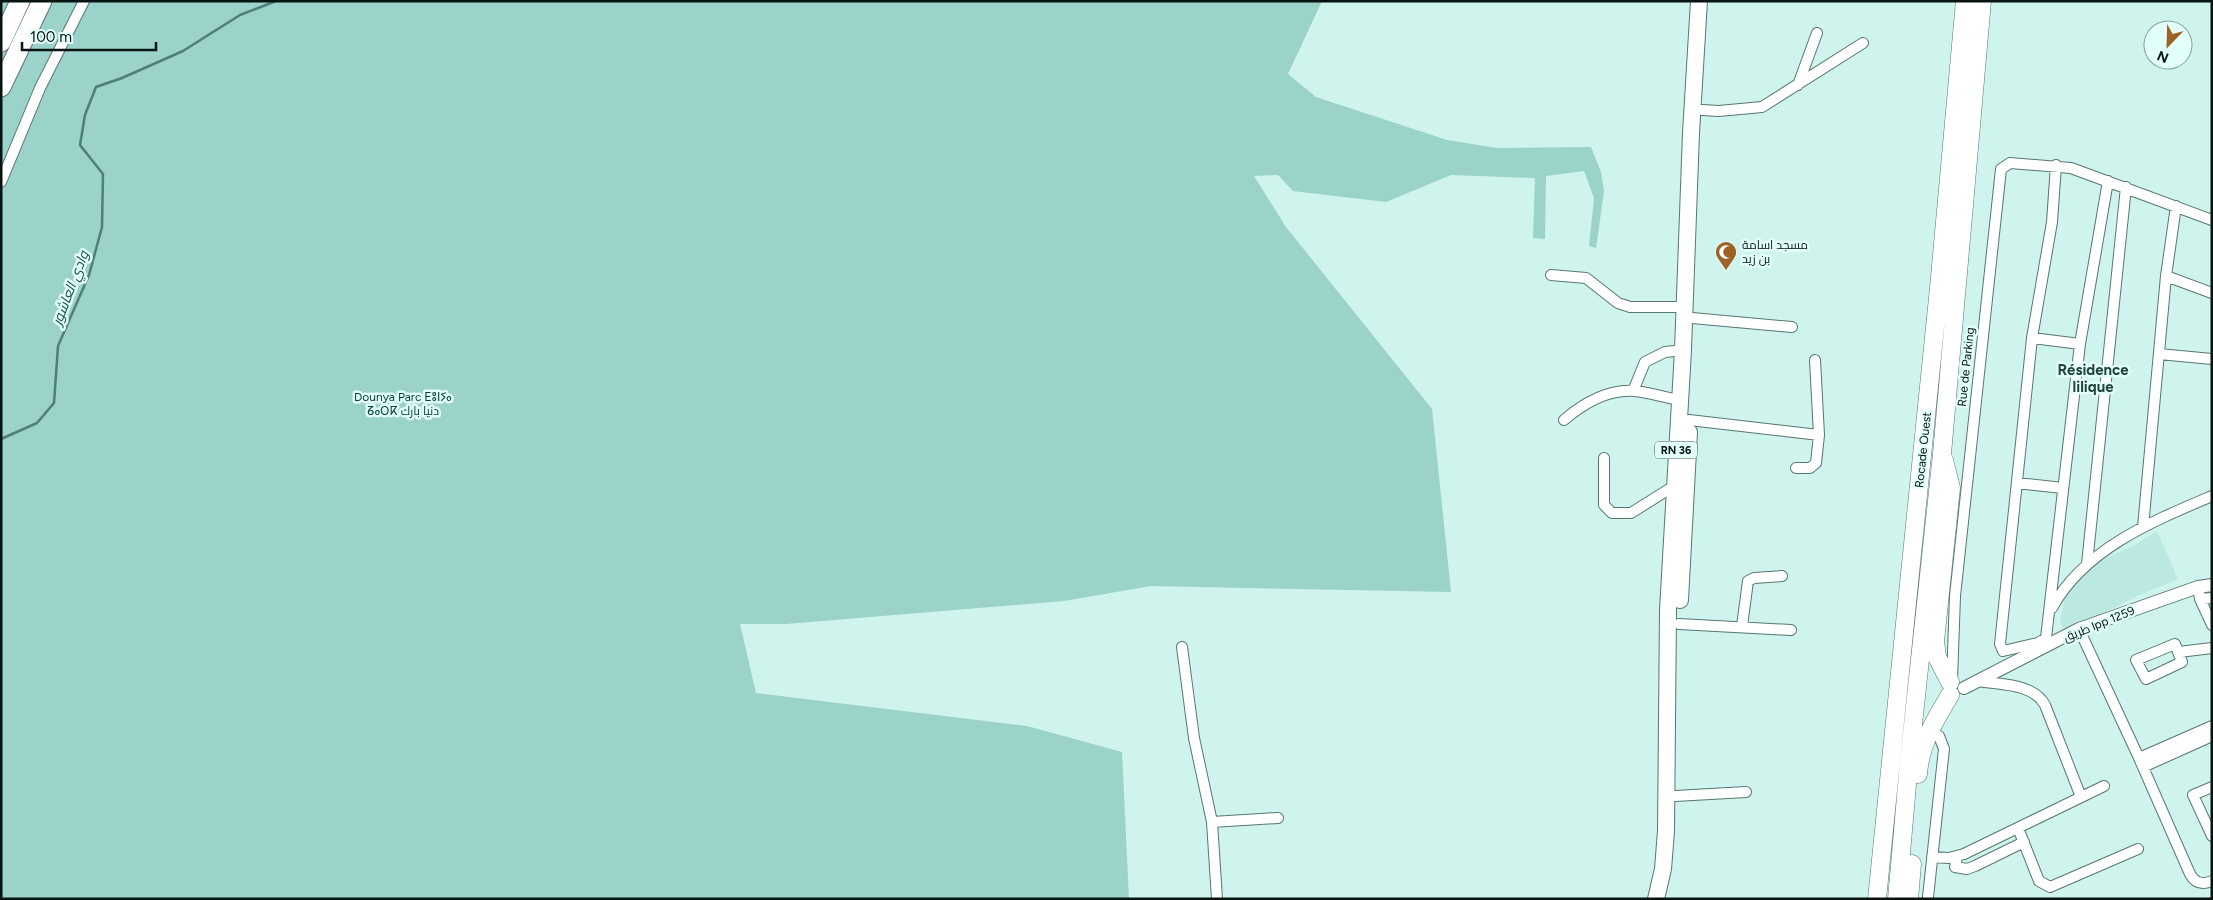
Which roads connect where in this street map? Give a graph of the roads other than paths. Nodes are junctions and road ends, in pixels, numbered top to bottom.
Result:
1 (20, 1) edge
2 (42, 1) edge
3 (84, 1) edge
4 (1699, 1) edge
5 (1711, 1) edge
6 (1965, 1) edge
7 (1982, 1) edge
8 (1817, 33) dead end
9 (1, 42) edge
10 (1863, 43) dead end
11 (1798, 85) junction
12 (1, 87) edge
13 (1702, 110) junction
14 (2056, 166) junction
15 (2108, 181) junction
16 (1, 182) edge
17 (2126, 187) junction
18 (2176, 206) junction
19 (2212, 220) edge
20 (1552, 275) dead end
21 (2166, 276) junction
22 (1689, 284) junction
23 (2212, 293) edge
24 (1688, 313) junction
25 (1792, 327) dead end
26 (2032, 338) junction
27 (2080, 344) junction
28 (1683, 350) junction
29 (2159, 354) junction
30 (2212, 359) edge
31 (1815, 360) dead end
32 (1633, 390) junction
33 (1680, 400) junction
34 (1564, 420) dead end
35 (1689, 420) junction
36 (1819, 436) junction
37 (1942, 454) junction
38 (1604, 458) dead end
39 (1796, 468) dead end
40 (2017, 483) junction
41 (1674, 486) junction
42 (2063, 488) junction
43 (2212, 496) edge
44 (2143, 527) junction
45 (2087, 564) junction
46 (1782, 576) dead end
47 (2212, 585) edge
48 (2199, 593) junction
49 (2212, 598) edge
50 (2048, 613) junction
51 (1678, 624) junction
52 (2212, 624) edge
53 (1742, 626) junction
54 (1791, 630) dead end
55 (2079, 630) junction
56 (1182, 647) dead end
57 (2212, 648) edge
58 (2178, 652) dead end
59 (1979, 681) junction
60 (1954, 686) junction
61 (2212, 726) edge
62 (1929, 731) junction
63 (2212, 736) edge
64 (2141, 763) junction
65 (2104, 786) dead end
66 (2212, 787) edge
67 (1746, 792) dead end
68 (1676, 796) junction
69 (2081, 797) junction
70 (1278, 818) dead end
71 (1212, 822) junction
72 (2018, 828) junction
73 (2212, 836) edge
74 (2024, 842) junction
75 (2138, 849) dead end
76 (1932, 857) junction
77 (1957, 857) junction
78 (2212, 881) edge
79 (1928, 897) dead end
80 (1217, 899) edge
81 (1656, 899) edge
82 (1666, 899) edge
83 (1877, 899) edge
84 (1897, 899) edge
85 (1910, 899) edge

1 - 9 highway
2 - 12 highway
3 - 16 street
4 - 22 main road, RN 36
5 - 13 main road, RN 36
6 - 83 highway, Rocade Ouest
7 - 37 highway, Rocade Ouest
8 - 11 street
10 - 11 street
11 - 13 street
13 - 22 main road, RN 36
14 - 15 street, Rue de Parking
14 - 26 street
14 - 60 street, Rue de Parking
15 - 17 street, Rue de Parking
15 - 27 street
17 - 18 street, Rue de Parking
17 - 45 street
18 - 19 street, Rue de Parking
18 - 21 street
20 - 24 street
21 - 23 street
21 - 29 street
22 - 24 main road, RN 36
24 - 25 street
24 - 28 main road, RN 36
24 - 35 main road, RN 36
26 - 27 street
26 - 40 street
27 - 42 street
28 - 32 street
28 - 33 main road, RN 36
29 - 30 street
29 - 44 street
31 - 36 street
32 - 33 street
32 - 34 street
33 - 41 main road, RN 36
35 - 36 street
35 - 51 main road, RN 36
36 - 39 street
37 - 60 highway
37 - 84 highway, Rocade Ouest
38 - 41 street
40 - 42 street
40 - 50 street
41 - 81 main road, RN 36
42 - 50 street
43 - 44 street
44 - 45 street
45 - 50 street
46 - 53 street
47 - 48 street, طريق lpp 1259
48 - 49 street
48 - 52 street
48 - 55 street, طريق lpp 1259
51 - 53 street
51 - 68 main road, RN 36
53 - 54 street
55 - 59 street, طريق lpp 1259
55 - 64 street
56 - 71 street
57 - 58 street
59 - 60 street, طريق lpp 1259
59 - 69 street
60 - 62 highway
61 - 64 street
62 - 76 street
62 - 85 highway
63 - 64 street
64 - 78 street
65 - 69 street
66 - 73 street
67 - 68 street
68 - 82 main road, RN 36
69 - 72 street
70 - 71 street
71 - 80 street
72 - 74 street
72 - 77 street
74 - 75 street
74 - 77 street
76 - 77 street
76 - 79 street

